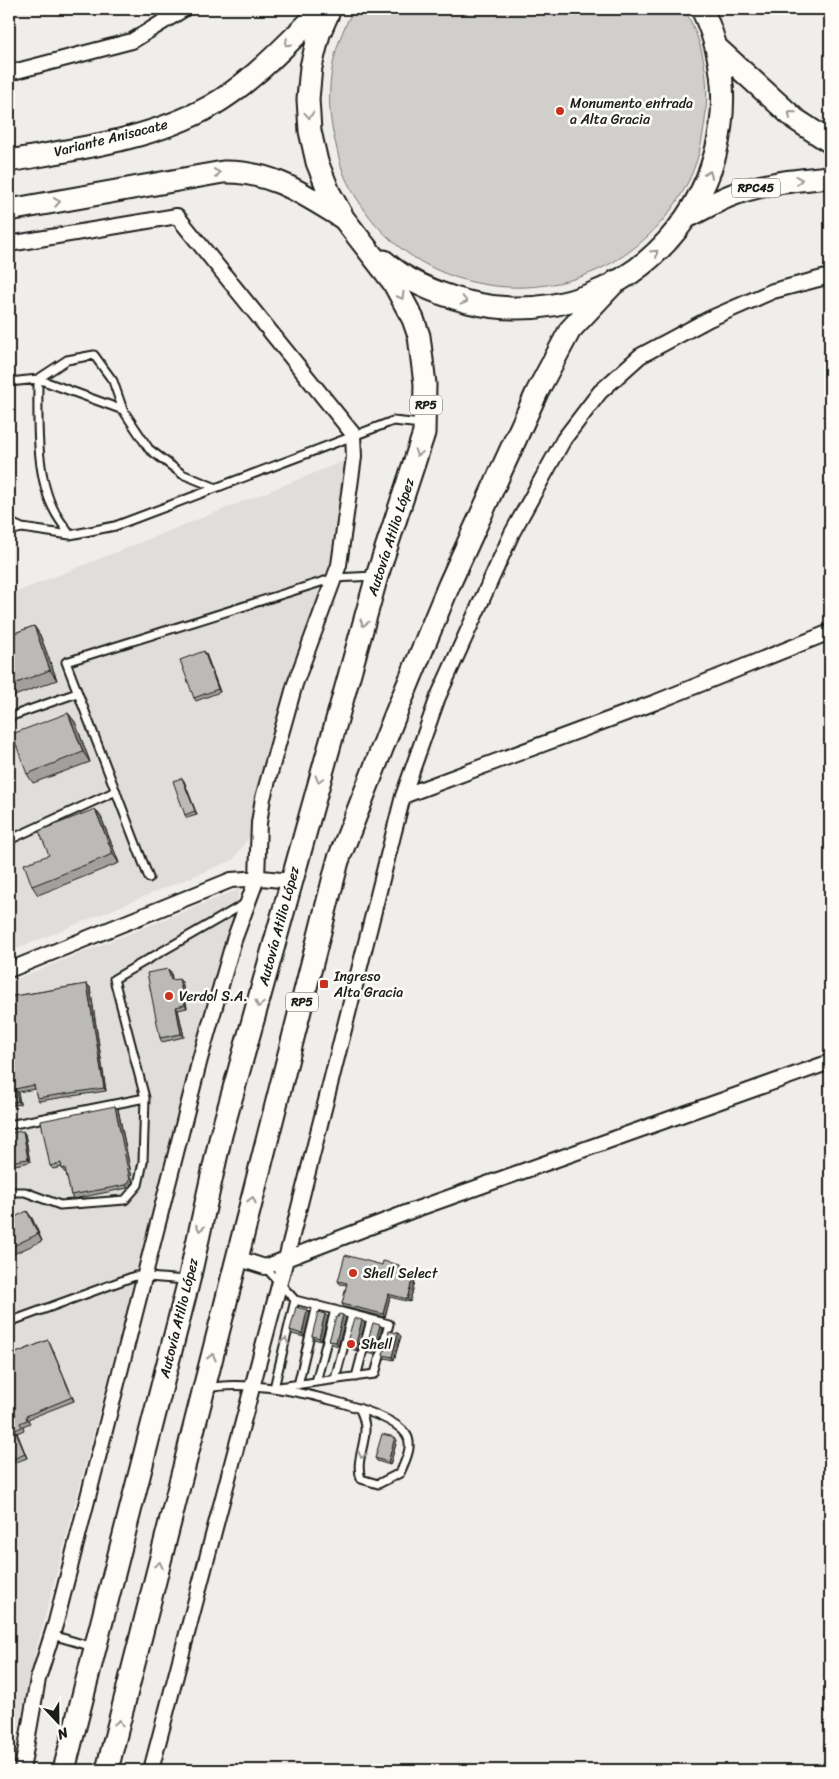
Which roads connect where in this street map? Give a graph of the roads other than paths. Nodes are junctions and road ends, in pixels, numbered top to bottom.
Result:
1 (184, 9) edge
2 (323, 9) edge
3 (330, 9) edge
4 (702, 9) edge
5 (716, 47) junction
6 (9, 73) edge
7 (830, 142) edge
8 (9, 160) edge
9 (830, 177) edge
10 (9, 210) edge
11 (687, 217) junction
12 (344, 219) junction
13 (363, 242) junction
14 (9, 244) edge
15 (830, 276) edge
16 (616, 281) junction
17 (38, 379) junction
18 (9, 382) edge
19 (123, 410) junction
20 (425, 425) junction
21 (353, 434) junction
22 (214, 487) junction
23 (9, 522) edge
24 (22, 528) junction
25 (9, 531) edge
26 (70, 535) junction
27 (377, 576) junction
28 (334, 578) junction
29 (830, 632) edge
30 (78, 693) junction
31 (9, 717) edge
32 (116, 791) junction
33 (403, 796) junction
34 (9, 840) edge
35 (149, 878) dead end
36 (257, 878) junction
37 (290, 881) junction
38 (248, 902) junction
39 (9, 970) edge
40 (830, 1062) edge
41 (145, 1098) junction
42 (9, 1125) edge
43 (9, 1192) edge
44 (237, 1258) junction
45 (286, 1259) junction
46 (265, 1267) junction
47 (144, 1277) junction
48 (189, 1280) junction
49 (279, 1282) junction
50 (295, 1300) junction
51 (317, 1306) junction
52 (335, 1310) junction
53 (352, 1315) junction
54 (371, 1320) junction
55 (9, 1322) edge
56 (356, 1377) junction
57 (336, 1380) junction
58 (316, 1382) junction
59 (298, 1384) junction
60 (252, 1386) junction
61 (274, 1388) junction
62 (204, 1389) junction
63 (359, 1408) junction
64 (52, 1635) junction
65 (96, 1648) junction
66 (22, 1770) edge
67 (64, 1770) edge
68 (107, 1770) edge
69 (150, 1770) edge

1 - 6 street
2 -> 8 main road, Variante Anisacate
3 -> 12 main road, Autovía Atilio López / RP5
4 - 5 main road, Autovía Atilio López / RP5
7 -> 5 main road
11 -> 5 main road, Autovía Atilio López / RP5
11 -> 9 main road, RPC45
10 -> 12 main road, RP5
16 -> 11 main road, Autovía Atilio López / RP5
12 - 13 main road, Autovía Atilio López / RP5
13 -> 16 main road, Autovía Atilio López / RP5
13 -> 20 main road, Autovía Atilio López / RP5
14 - 21 street
15 - 33 street
44 -> 16 main road, Autovía Atilio López / RP5
17 - 18 lane
17 - 19 lane
17 - 19 lane
17 - 26 lane
19 - 22 lane
20 - 21 lane
20 -> 27 main road, Autovía Atilio López / RP5
21 - 22 lane
21 - 28 street
22 - 26 lane
23 - 24 lane
24 - 25 lane
24 - 26 lane
27 - 28 lane
27 -> 37 main road, Autovía Atilio López / RP5
28 - 30 lane
28 - 36 street
29 - 33 street
30 - 31 lane
30 - 32 lane
32 - 34 lane
32 - 35 lane
33 - 45 street
36 - 37 street
36 - 38 street
36 - 39 street
37 -> 48 main road, Autovía Atilio López / RP5
38 - 41 lane
38 - 47 street
40 - 45 street
41 - 42 lane
41 - 43 lane
44 - 46 street
62 -> 44 main road, Autovía Atilio López / RP5
45 - 46 street
45 - 49 street
46 - 49 lane
47 - 48 lane
47 - 55 lane
47 - 64 street
48 - 65 main road, Autovía Atilio López / RP5
49 - 50 lane
49 - 60 street
50 - 51 lane
61 -> 50 lane
51 - 52 lane
51 - 59 lane
52 - 53 lane
52 - 58 lane
53 - 54 lane
53 - 57 lane
54 - 56 lane
54 - 56 lane
56 - 57 lane
57 - 58 lane
58 - 59 lane
59 - 61 lane
60 - 61 lane
60 - 62 lane
60 - 69 street
61 - 63 lane
68 -> 62 main road, Autovía Atilio López / RP5
63 -> 63 lane
64 - 65 lane
64 - 66 street
65 - 67 main road, Autovía Atilio López / RP5

